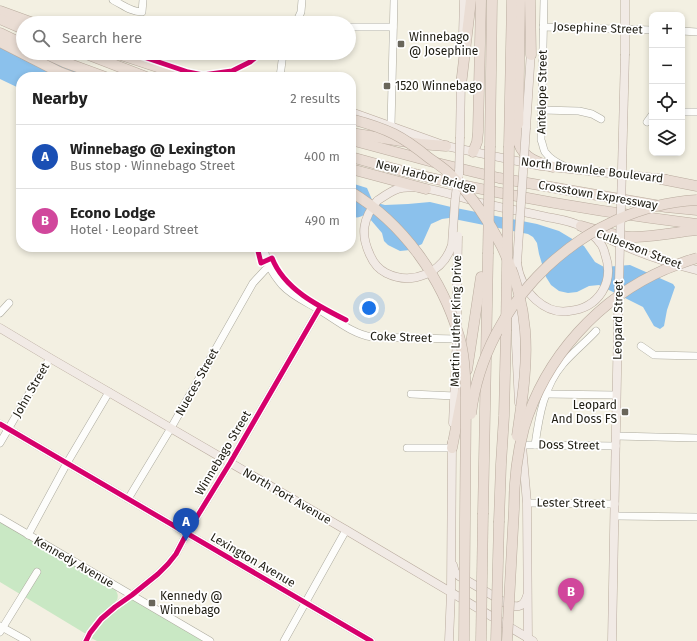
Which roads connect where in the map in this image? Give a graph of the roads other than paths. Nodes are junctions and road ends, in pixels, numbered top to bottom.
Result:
1 (113, 0) edge
2 (142, 0) edge
3 (302, 0) edge
4 (394, 0) edge
5 (464, 0) edge
6 (471, 0) edge
7 (480, 0) edge
8 (492, 0) edge
9 (512, 0) edge
10 (520, 0) edge
11 (530, 0) edge
12 (535, 0) edge
13 (544, 0) edge
14 (625, 0) edge
15 (0, 11) edge
16 (299, 16) edge
17 (16, 17) edge
18 (0, 20) edge
19 (16, 26) edge
20 (356, 27) edge
21 (393, 27) junction
22 (544, 27) junction
23 (625, 29) junction
24 (649, 30) edge
25 (685, 31) edge
26 (697, 32) edge
27 (0, 33) edge
28 (16, 41) edge
29 (0, 42) edge
30 (16, 50) edge
31 (531, 55) junction
32 (36, 60) edge
33 (60, 60) edge
34 (102, 60) edge
35 (136, 60) edge
36 (282, 60) edge
37 (61, 72) edge
38 (91, 72) edge
39 (133, 72) edge
40 (173, 72) edge
41 (281, 72) edge
42 (461, 85) junction
43 (542, 110) junction
44 (685, 112) edge
45 (697, 112) edge
46 (356, 114) edge
47 (601, 119) dead end
48 (649, 119) edge
49 (356, 120) edge
50 (647, 122) dead end
51 (391, 126) junction
52 (356, 134) edge
53 (356, 141) edge
54 (446, 146) junction
55 (473, 152) junction
56 (356, 158) edge
57 (553, 167) junction
58 (570, 169) junction
59 (356, 170) edge
60 (459, 171) junction
61 (499, 178) joint
62 (661, 179) junction
63 (697, 181) edge
64 (697, 186) edge
65 (426, 189) junction
66 (501, 194) joint
67 (356, 195) edge
68 (697, 200) edge
69 (697, 210) edge
70 (697, 224) edge
71 (581, 226) junction
72 (697, 230) edge
73 (265, 252) edge
74 (697, 258) edge
75 (517, 263) junction
76 (269, 267) junction
77 (697, 270) edge
78 (483, 286) junction
79 (9, 303) dead end
80 (318, 309) junction
81 (0, 313) edge
82 (0, 328) edge
83 (596, 331) dead end
84 (457, 339) junction
85 (641, 346) dead end
86 (697, 356) edge
87 (50, 358) junction
88 (109, 392) junction
89 (411, 394) dead end
90 (546, 394) junction
91 (616, 395) junction
92 (455, 396) junction
93 (0, 424) edge
94 (171, 428) junction
95 (8, 429) junction
96 (616, 436) junction
97 (697, 438) edge
98 (0, 443) edge
99 (536, 444) junction
100 (522, 445) junction
101 (616, 446) junction
102 (407, 448) dead end
103 (452, 448) junction
104 (67, 463) junction
105 (230, 463) junction
106 (466, 466) junction
107 (514, 491) junction
108 (128, 498) junction
109 (527, 503) junction
110 (615, 504) junction
111 (615, 516) junction
112 (0, 518) edge
113 (697, 518) edge
114 (346, 530) junction
115 (187, 533) junction
116 (28, 535) junction
117 (451, 556) junction
118 (37, 572) dead end
119 (451, 592) junction
120 (527, 594) junction
121 (132, 596) junction
122 (305, 602) junction
123 (1, 628) edge
124 (529, 640) edge
125 (27, 641) edge
126 (86, 641) edge
127 (210, 641) edge
128 (284, 641) edge
129 (372, 641) edge
130 (449, 641) edge
131 (464, 641) edge
132 (481, 641) edge
133 (496, 641) edge
134 (507, 641) edge
135 (612, 641) edge

1 - 2 street
3 - 16 street
4 - 21 street
5 - 42 main road, Martin Luther King Drive
6 - 42 highway
7 - 55 highway
8 - 78 highway, bridge
9 - 133 highway, bridge
10 - 57 highway
11 - 31 highway
12 - 31 main road
13 - 22 street, Antelope Street
14 - 23 main road, Leopard Street
15 - 17 highway
18 - 19 highway
20 - 21 street
21 - 51 street
22 - 23 street, Josephine Street
22 - 43 street, Antelope Street
23 - 24 street, Josephine Street
23 - 91 main road, Leopard Street, bridge
25 - 26 street
27 - 28 highway
29 - 30 highway
31 - 75 main road, bridge
32 - 37 highway
33 - 38 highway
34 - 39 highway
35 - 40 highway
36 - 41 street
42 - 60 main road, Martin Luther King Drive, bridge
43 - 47 street
43 - 58 street, Antelope Street
44 - 45 street
46 - 51 main road, North Brownlee Boulevard
48 - 50 street
49 - 107 highway, bridge
51 - 54 main road, North Brownlee Boulevard
52 - 54 highway
53 - 61 highway, New Harbor Bridge
54 - 55 main road, North Brownlee Boulevard
55 - 57 main road, North Brownlee Boulevard
56 - 66 highway, New Harbor Bridge
57 - 58 main road, North Brownlee Boulevard
58 - 62 main road, North Brownlee Boulevard
59 - 65 highway
60 - 65 main road, Culberson Street, bridge
60 - 84 main road, Martin Luther King Drive, bridge
61 - 69 highway, Crosstown Expressway
62 - 63 main road, North Brownlee Boulevard
62 - 64 highway
65 - 71 main road, Culberson Street
66 - 70 highway, Crosstown Expressway
67 - 106 highway, bridge
68 - 106 highway, bridge
71 - 72 highway
71 - 75 main road
71 - 77 main road, Culberson Street
73 - 76 street, Coke Street
74 - 107 highway, bridge
75 - 100 main road
76 - 80 street, Coke Street
76 - 94 street, Nueces Street
78 - 103 highway
78 - 132 highway, bridge
79 - 81 street
80 - 84 street, Coke Street
80 - 105 street, Winnebago Street
82 - 87 main road, North Port Avenue
83 - 90 street
84 - 92 main road, Martin Luther King Drive
85 - 86 street
87 - 88 main road, North Port Avenue
87 - 95 street, John Street
88 - 94 main road, North Port Avenue
88 - 104 street
89 - 92 street
90 - 91 street
90 - 99 street
91 - 96 main road, Leopard Street
92 - 103 main road, Martin Luther King Drive
93 - 95 street, Lexington Avenue
94 - 105 main road, North Port Avenue
94 - 108 street, Nueces Street
95 - 98 street, John Street
95 - 104 street, Lexington Avenue
96 - 97 street, Doss Street
96 - 101 main road, Leopard Street
99 - 100 street, Doss Street
99 - 101 street, Doss Street
100 - 109 main road
101 - 110 main road, Leopard Street
102 - 103 street
103 - 117 main road, Martin Luther King Drive
104 - 108 street, Lexington Avenue
104 - 116 street
105 - 114 main road, North Port Avenue
105 - 115 street, Winnebago Street
106 - 131 highway, bridge
107 - 134 highway, bridge
108 - 115 street, Lexington Avenue
109 - 110 street, Lester Street
109 - 120 main road
110 - 111 main road, Leopard Street
111 - 113 street, Lester Street
111 - 135 main road, Leopard Street
112 - 116 street, Kennedy Avenue
114 - 119 main road, North Port Avenue
114 - 122 street
115 - 121 street, Winnebago Street
115 - 122 street, Lexington Avenue
116 - 121 street, Kennedy Avenue
117 - 119 main road, Martin Luther King Drive
117 - 120 main road
118 - 123 street
119 - 124 main road, North Port Avenue
119 - 130 main road, Martin Luther King Drive
120 - 124 main road
121 - 126 street
121 - 127 street, Kennedy Avenue
122 - 128 street
122 - 129 street, Lexington Avenue
123 - 125 street

